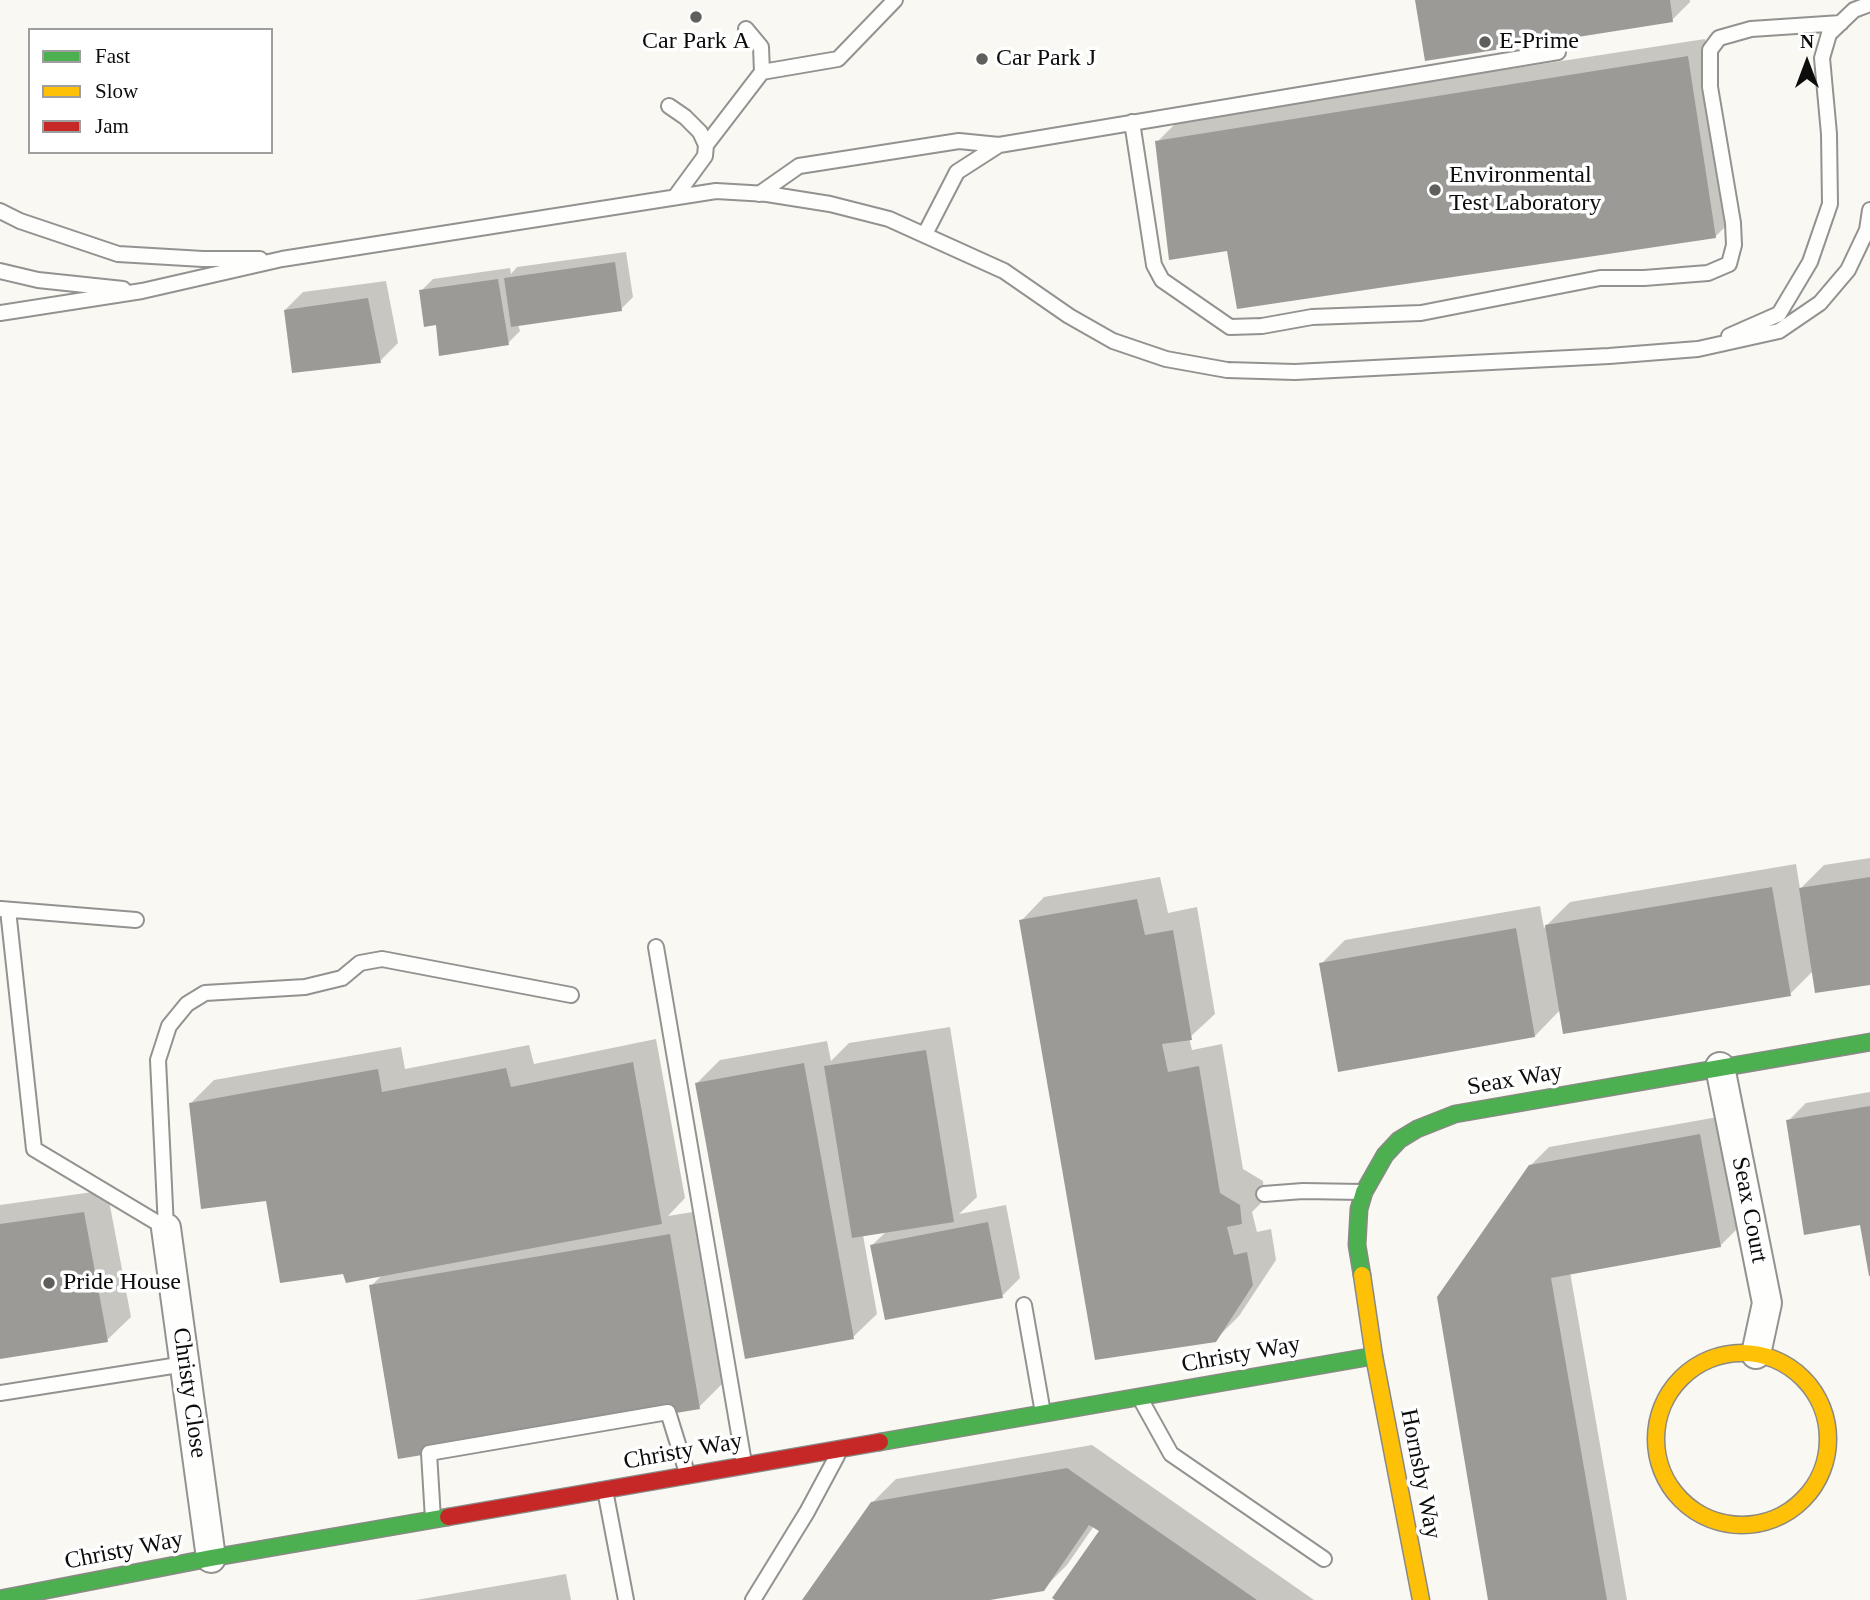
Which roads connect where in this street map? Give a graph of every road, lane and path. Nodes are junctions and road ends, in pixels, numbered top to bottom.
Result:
1 (895, 0) edge
2 (1870, 4) edge
3 (1853, 5) edge
4 (1841, 23) junction
5 (746, 29) dead end
6 (1558, 51) dead end
7 (762, 72) junction
8 (669, 106) dead end
9 (1132, 122) junction
10 (706, 145) junction
11 (999, 145) junction
12 (759, 194) junction
13 (675, 197) junction
14 (1870, 210) edge
15 (0, 211) edge
16 (925, 234) junction
17 (1864, 251) edge
18 (282, 259) junction
19 (0, 271) edge
20 (142, 291) junction
21 (0, 313) edge
22 (1699, 349) junction
23 (4, 910) edge
24 (136, 919) dead end
25 (656, 947) dead end
26 (571, 995) dead end
27 (1870, 1042) edge
28 (1720, 1067) junction
29 (1364, 1192) junction
30 (1264, 1194) dead end
31 (166, 1228) junction
32 (1024, 1305) dead end
33 (1756, 1354) junction
34 (1374, 1356) junction
35 (185, 1364) junction
36 (0, 1393) edge
37 (1138, 1396) junction
38 (1043, 1413) junction
39 (841, 1448) junction
40 (744, 1465) junction
41 (687, 1475) junction
42 (605, 1489) junction
43 (433, 1519) junction
44 (211, 1558) junction
45 (1324, 1559) dead end
46 (0, 1599) edge
47 (626, 1600) edge
48 (753, 1600) edge
49 (1421, 1600) edge

1 - 7 lane
2 - 3 lane
3 - 4 lane
4 - 9 lane
4 - 22 lane
5 - 7 lane
6 - 9 lane
7 - 10 lane
8 - 10 lane
9 - 11 lane
10 - 13 lane
11 - 12 lane
11 - 16 lane
12 - 13 lane
12 - 16 lane
13 - 18 lane
14 - 17 lane
15 - 18 lane
16 - 22 lane
17 - 22 lane
18 - 20 lane
19 - 20 lane
20 - 21 lane
23 - 24 lane
23 - 31 lane
25 - 40 lane
26 - 31 lane
27 - 28 street, Seax Way
28 - 29 street, Seax Way
28 - 33 street, Seax Court
29 - 30 lane
29 - 34 street, Seax Way
31 - 35 street, Christy Close
32 - 38 lane
33 - 33 street
34 - 37 street, Christy Way
34 - 49 street, Hornsby Way
35 - 36 lane
35 - 44 street, Christy Close
37 - 38 street, Christy Way
37 - 45 lane
38 - 39 street, Christy Way
39 - 40 street, Christy Way
39 - 48 lane
40 - 41 street, Christy Way
41 - 42 street, Christy Way
41 - 43 lane
42 - 43 street, Christy Way
42 - 47 lane
43 - 44 street, Christy Way
44 - 46 street, Christy Way

